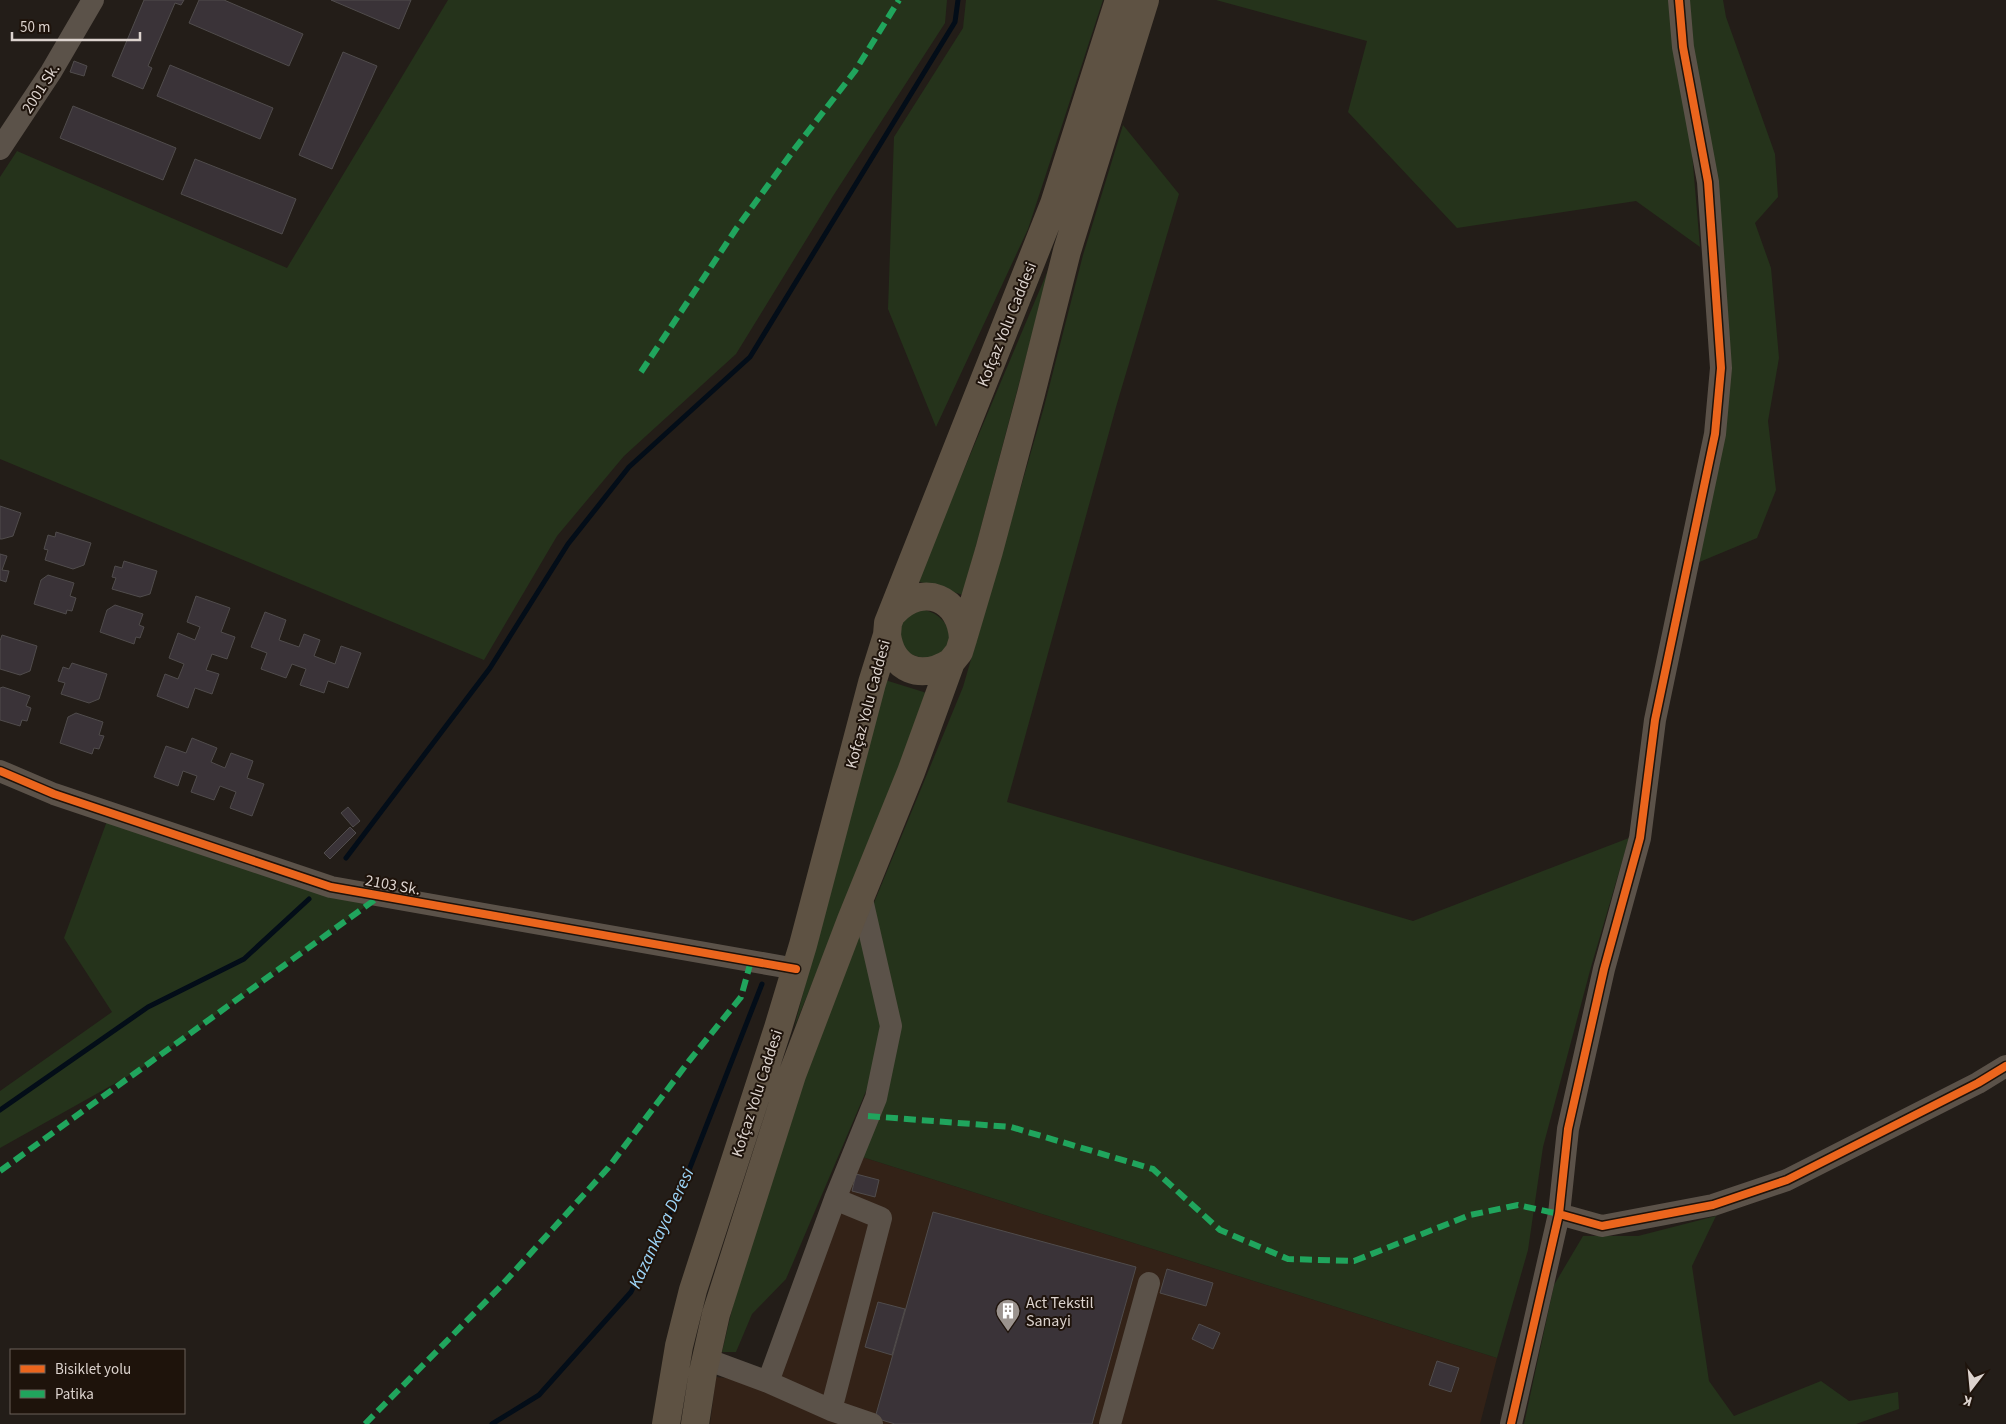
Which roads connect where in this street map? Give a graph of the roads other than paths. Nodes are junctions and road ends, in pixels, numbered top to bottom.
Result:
1 (93, 0) edge
2 (1119, 0) edge
3 (1145, 0) edge
4 (1679, 0) edge
5 (0, 150) edge
6 (890, 623) junction
7 (957, 651) junction
8 (0, 771) edge
9 (861, 894) junction
10 (796, 969) junction
11 (2006, 1066) edge
12 (835, 1199) junction
13 (1559, 1214) junction
14 (1149, 1283) dead end
15 (706, 1359) junction
16 (768, 1382) junction
17 (831, 1410) junction
18 (666, 1424) edge
19 (695, 1424) edge
20 (872, 1424) edge
21 (1110, 1424) edge
22 (1512, 1424) edge

1 - 5 street, 2001 Sk.
2 - 6 main road, Kofçaz Yolu Caddesi
3 - 7 main road, Kofçaz Yolu Caddesi
4 - 13 street
6 - 7 main road
6 - 7 main road
6 - 10 main road, Kofçaz Yolu Caddesi
7 - 9 main road, Kofçaz Yolu Caddesi
8 - 10 street, 2103 Sk.
9 - 12 street
9 - 15 main road, Kofçaz Yolu Caddesi
10 - 18 main road, Kofçaz Yolu Caddesi
11 - 13 street
12 - 16 street
12 - 17 street
13 - 22 street
14 - 21 street
15 - 16 street
15 - 19 main road, Kofçaz Yolu Caddesi
16 - 17 street
17 - 20 street

